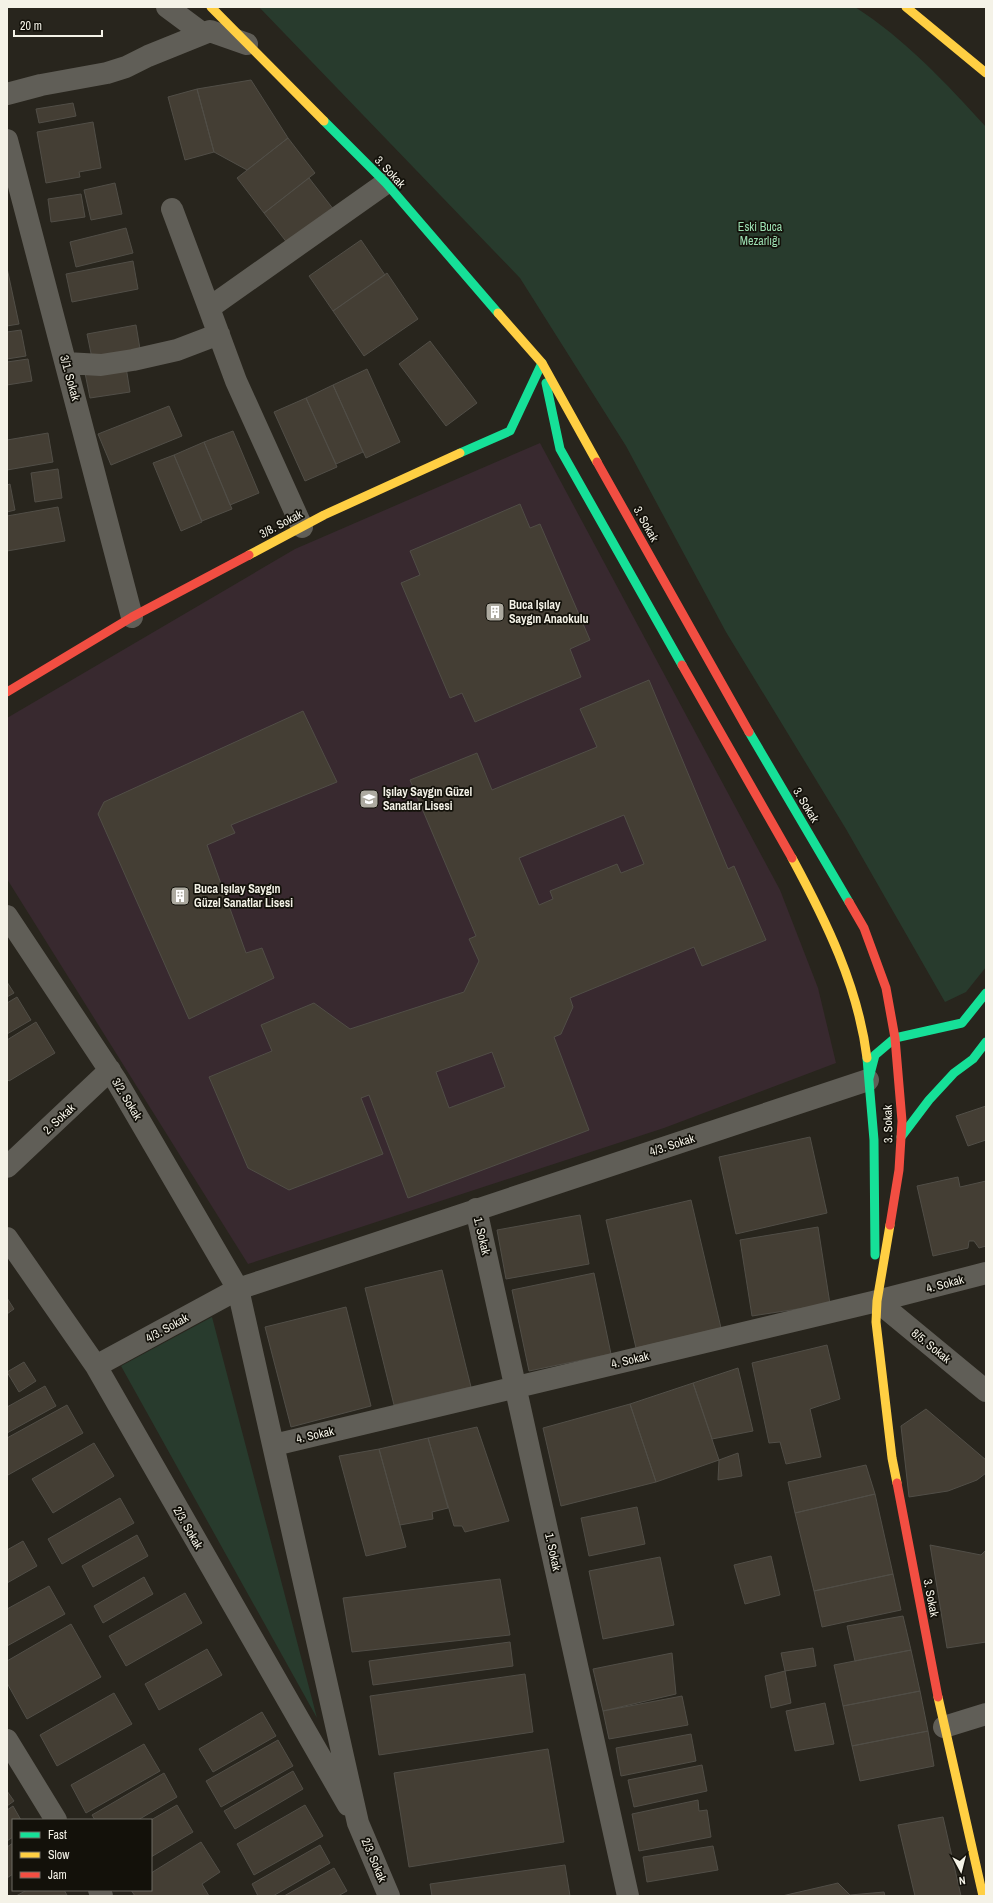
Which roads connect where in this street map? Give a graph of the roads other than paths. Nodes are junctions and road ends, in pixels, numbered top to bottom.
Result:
1 (167, 7) edge
2 (211, 7) edge
3 (906, 7) edge
4 (202, 34) junction
5 (247, 44) junction
6 (986, 73) edge
7 (7, 94) edge
8 (7, 140) edge
9 (386, 183) junction
10 (172, 209) dead end
11 (209, 308) junction
12 (219, 334) junction
13 (66, 363) junction
14 (542, 363) junction
15 (302, 527) junction
16 (132, 617) junction
17 (7, 692) edge
18 (7, 916) edge
19 (986, 993) edge
20 (895, 1038) junction
21 (986, 1042) edge
22 (979, 1057) edge
23 (110, 1070) junction
24 (868, 1080) junction
25 (901, 1137) junction
26 (7, 1167) edge
27 (476, 1209) junction
28 (7, 1238) edge
29 (986, 1273) edge
30 (238, 1289) junction
31 (877, 1301) junction
32 (96, 1366) junction
33 (517, 1387) junction
34 (986, 1391) edge
35 (274, 1445) junction
36 (986, 1714) edge
37 (944, 1727) junction
38 (7, 1740) edge
39 (55, 1819) edge
40 (358, 1823) junction
41 (390, 1896) edge
42 (628, 1896) edge
43 (983, 1896) edge

1 - 4 street
2 - 5 main road, 3. Sokak
3 - 6 main road
4 - 5 street
4 - 7 street
5 - 9 main road, 3. Sokak
8 - 13 street, 3/1. Sokak
9 - 11 street
9 - 14 main road, 3. Sokak
10 - 11 street
11 - 12 street
12 - 13 street
12 - 15 street
13 - 16 street, 3/1. Sokak
14 - 15 main road, 3/8. Sokak
14 - 20 main road, 3. Sokak
14 - 24 main road, 3. Sokak
15 - 16 main road, 3/8. Sokak
16 - 17 main road, 3/8. Sokak
18 - 23 street, 3/2. Sokak
19 - 20 main road
20 - 24 main road
20 - 25 main road, 3. Sokak
21 - 22 main road
22 - 25 main road
23 - 26 street, 2. Sokak
23 - 30 street, 3/2. Sokak
24 - 27 street, 4/3. Sokak
24 - 31 main road, 3. Sokak
25 - 31 main road, 3. Sokak
27 - 30 street, 4/3. Sokak
27 - 33 street, 1. Sokak
28 - 32 street, 2/3. Sokak
29 - 31 street, 4. Sokak
30 - 32 street, 4/3. Sokak
30 - 35 street, 2/3. Sokak
31 - 33 street, 4. Sokak
31 - 34 street, 8/5. Sokak
31 - 37 main road, 3. Sokak
32 - 40 street, 2/3. Sokak
33 - 35 street, 4. Sokak
33 - 42 street, 1. Sokak
35 - 40 street, 2/3. Sokak
36 - 37 street
37 - 43 main road, 3. Sokak
38 - 39 street
40 - 41 street, 2/3. Sokak

